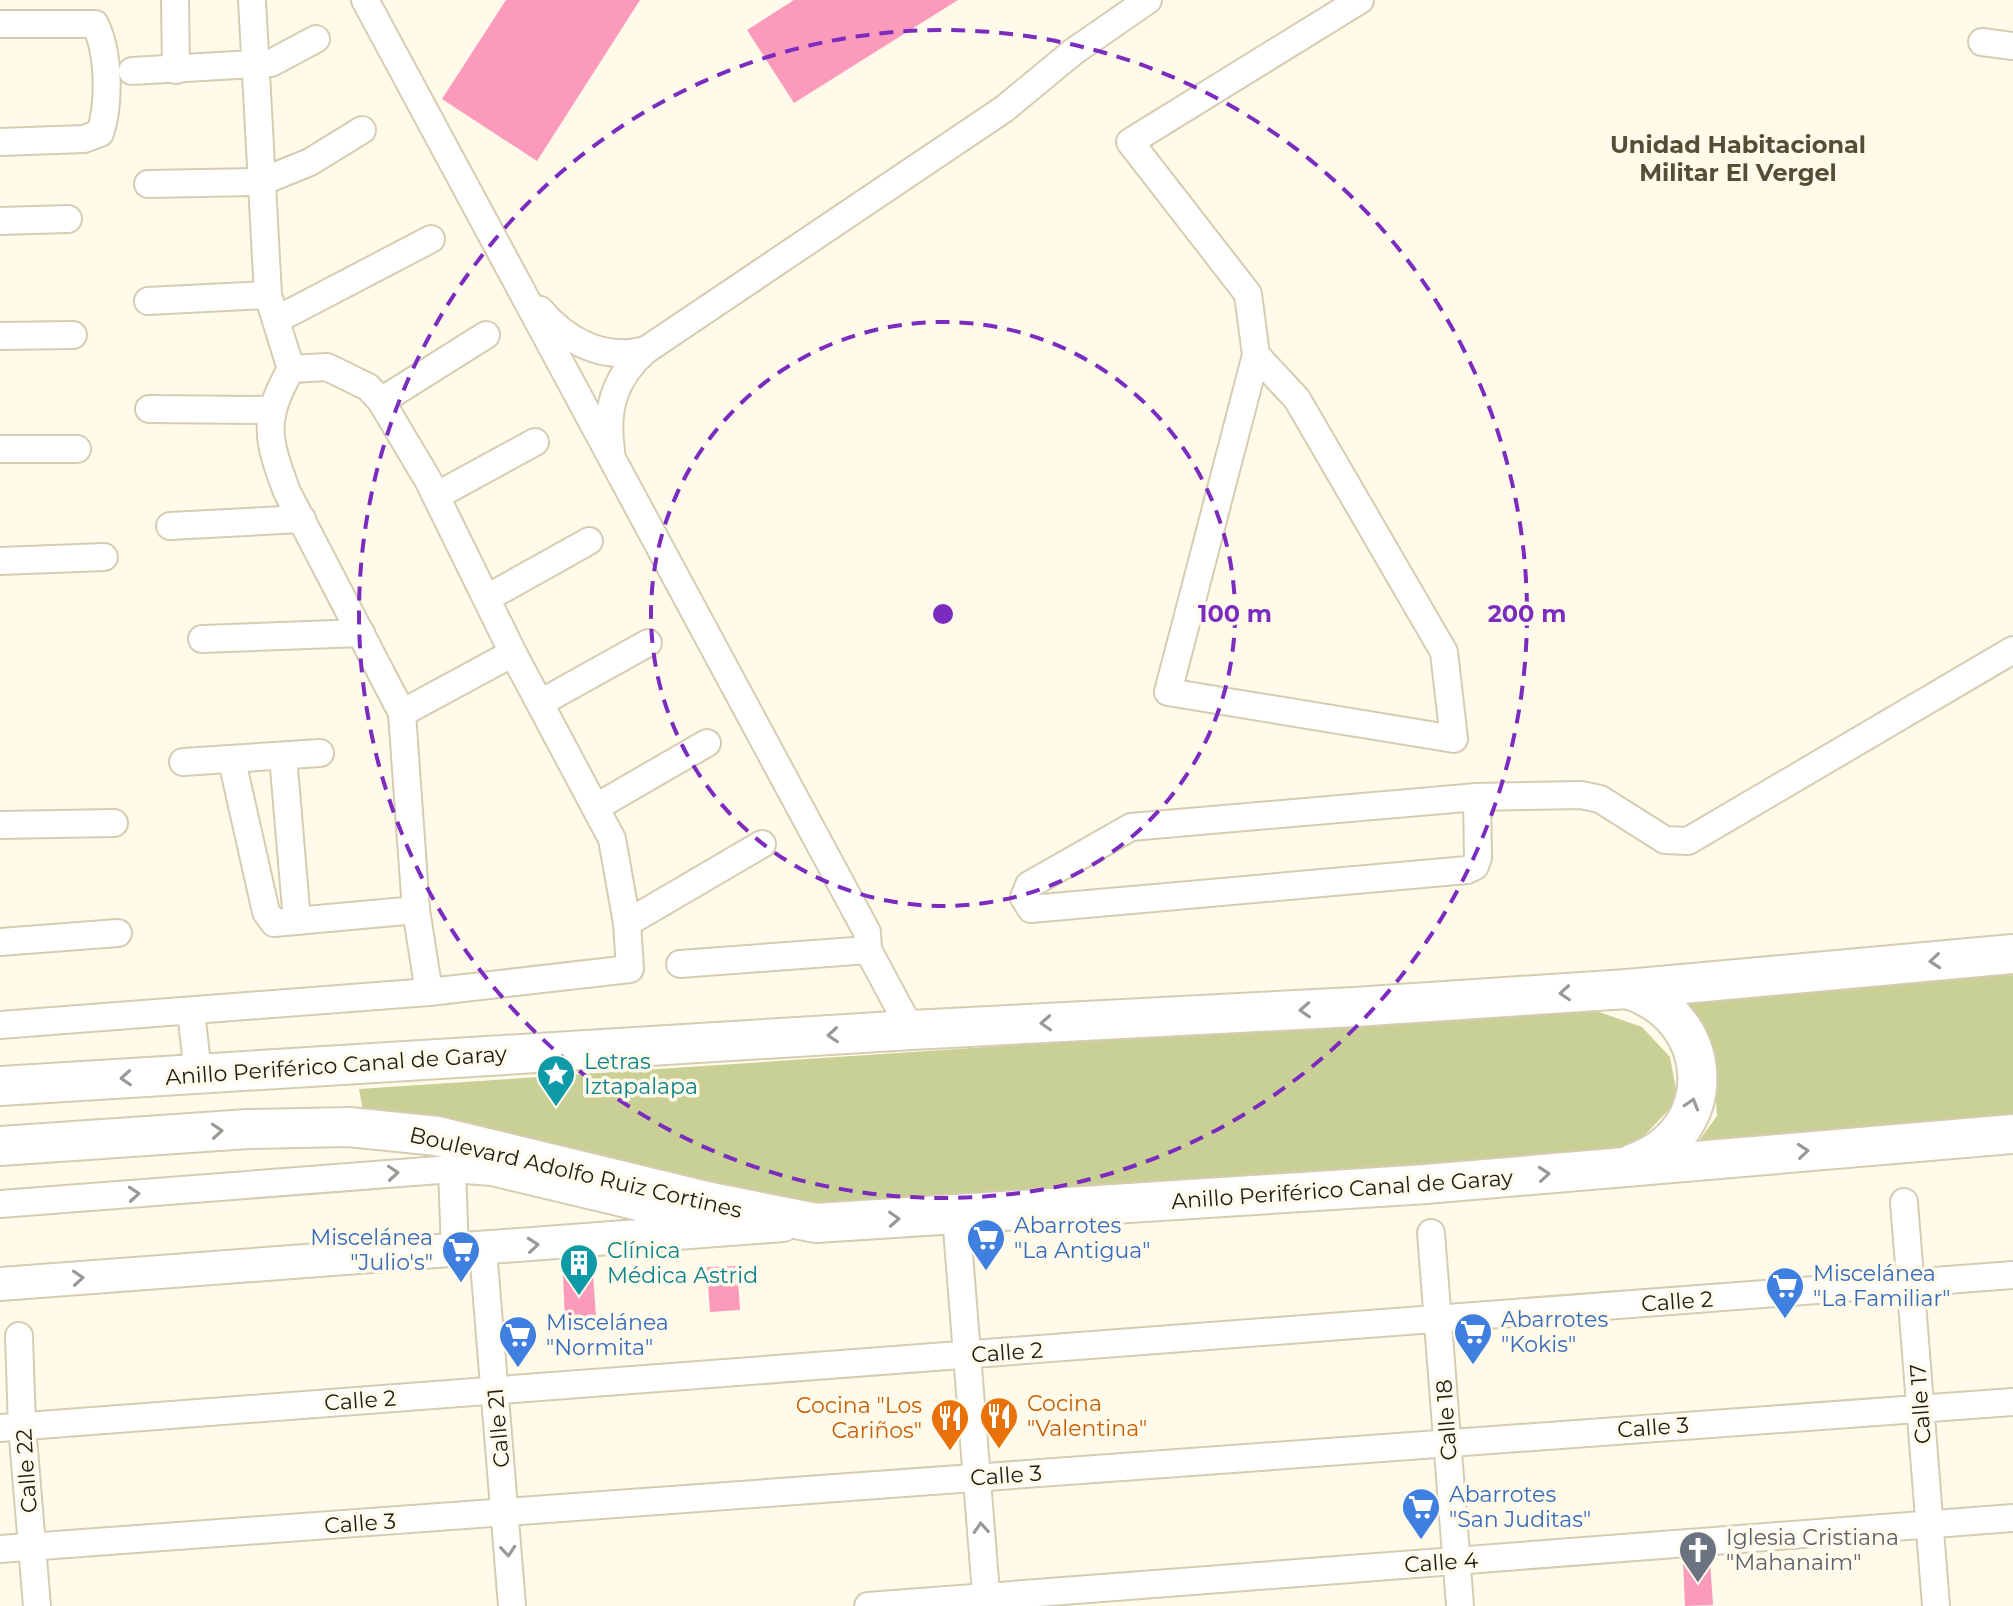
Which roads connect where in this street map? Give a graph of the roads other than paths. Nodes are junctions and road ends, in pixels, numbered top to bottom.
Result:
1 (175, 0) edge
2 (252, 0) edge
3 (365, 0) edge
4 (1148, 0) edge
5 (1360, 0) edge
6 (0, 24) edge
7 (316, 39) dead end
8 (1982, 42) dead end
9 (2013, 46) edge
10 (254, 63) junction
11 (176, 70) junction
12 (132, 71) dead end
13 (362, 130) dead end
14 (0, 142) edge
15 (261, 182) junction
16 (148, 184) dead end
17 (68, 219) dead end
18 (0, 221) edge
19 (431, 239) dead end
20 (519, 286) junction
21 (148, 301) dead end
22 (272, 308) junction
23 (73, 335) dead end
24 (486, 335) dead end
25 (0, 336) edge
26 (646, 350) junction
27 (1256, 355) junction
28 (291, 369) junction
29 (381, 401) junction
30 (149, 409) dead end
31 (270, 410) junction
32 (535, 442) dead end
33 (0, 449) edge
34 (77, 449) dead end
35 (615, 465) junction
36 (436, 496) junction
37 (302, 519) junction
38 (170, 526) dead end
39 (589, 541) dead end
40 (104, 557) dead end
41 (0, 561) edge
42 (487, 598) junction
43 (361, 633) junction
44 (202, 639) dead end
45 (648, 643) dead end
46 (2013, 650) edge
47 (513, 653) junction
48 (542, 702) junction
49 (402, 713) junction
50 (707, 743) dead end
51 (320, 753) dead end
52 (283, 756) junction
53 (232, 761) junction
54 (183, 762) dead end
55 (1477, 797) junction
56 (598, 806) junction
57 (114, 823) dead end
58 (0, 825) edge
59 (762, 844) dead end
60 (416, 910) junction
61 (297, 921) junction
62 (627, 923) junction
63 (118, 933) dead end
64 (0, 942) edge
65 (868, 950) junction
66 (2013, 954) edge
67 (680, 964) dead end
68 (1627, 989) junction
69 (429, 992) junction
70 (191, 1011) junction
71 (0, 1025) edge
72 (911, 1030) junction
73 (198, 1074) junction
74 (0, 1086) edge
75 (2013, 1134) edge
76 (0, 1146) edge
77 (1616, 1167) junction
78 (452, 1169) junction
79 (1904, 1202) dead end
80 (0, 1204) edge
81 (956, 1216) junction
82 (816, 1223) junction
83 (729, 1228) junction
84 (1431, 1233) dead end
85 (469, 1251) junction
86 (2013, 1275) edge
87 (1911, 1283) junction
88 (0, 1284) edge
89 (1438, 1319) junction
90 (19, 1336) dead end
91 (967, 1354) junction
92 (495, 1390) junction
93 (2013, 1402) edge
94 (1920, 1408) junction
95 (11, 1427) edge
96 (1447, 1442) junction
97 (977, 1477) junction
98 (504, 1512) junction
99 (2013, 1518) edge
100 (1929, 1524) junction
101 (32, 1547) junction
102 (0, 1549) edge
103 (1457, 1561) junction
104 (986, 1602) edge
105 (37, 1606) edge
106 (512, 1606) edge
107 (868, 1606) edge
108 (1460, 1606) edge
109 (1936, 1606) edge

1 - 11 street
2 - 10 street
3 - 20 street
4 - 26 street
5 - 27 street
6 - 14 street
7 - 10 street
8 - 9 street
10 - 11 street
10 - 15 street
11 - 12 street
13 - 15 street
15 - 16 street
15 - 22 street
17 - 18 street
19 - 22 street
20 - 26 street
20 - 35 street
21 - 22 street
22 - 28 street
23 - 25 street
24 - 29 street
26 - 35 street
27 - 27 street
28 - 29 street
28 - 31 street
29 - 36 street
30 - 31 street
31 - 37 street
32 - 36 street
33 - 34 street
35 - 65 street
36 - 42 street
37 - 38 street
37 - 43 street
39 - 42 street
40 - 41 street
42 - 47 street
43 - 44 street
43 - 49 street
45 - 48 street
46 - 55 street
47 - 48 street
47 - 49 street
48 - 56 street
49 - 60 street
50 - 56 street
51 - 52 street
52 - 53 street
52 - 61 street
53 - 54 street
53 - 61 street
55 - 55 street
56 - 62 street
57 - 58 street
59 - 62 street
60 - 61 street
60 - 69 street
62 - 69 street
63 - 64 street
65 - 67 street
65 - 72 street
66 -> 68 highway, Anillo Periférico Canal de Garay
68 -> 72 highway, Anillo Periférico Canal de Garay
77 -> 68 highway
69 - 70 street
70 - 71 street
70 - 73 street
72 -> 73 highway, Anillo Periférico Canal de Garay
73 -> 74 highway, Anillo Periférico Canal de Garay
77 -> 75 highway, Anillo Periférico Canal de Garay
76 -> 82 highway, Boulevard Adolfo Ruiz Cortines
81 -> 77 highway, Anillo Periférico Canal de Garay
80 -> 78 street
78 - 83 street
78 - 85 street, Calle 21
79 - 87 street, Calle 17
82 -> 81 highway, Anillo Periférico Canal de Garay
81 - 91 street
82 - 83 main road, Anillo Periférico Canal de Garay
85 -> 83 main road, Anillo Periférico Canal de Garay
84 - 89 street, Calle 18
88 -> 85 main road, Anillo Periférico Canal de Garay
85 - 92 street, Calle 21
86 - 87 street, Calle 2
87 - 89 street, Calle 2
87 - 94 street, Calle 17
89 - 91 street, Calle 2
89 - 96 street, Calle 18
90 - 95 street, Calle 22
91 - 92 street, Calle 2
91 - 97 street
92 - 95 street, Calle 2
92 - 98 street, Calle 21
93 - 94 street, Calle 3
94 - 96 street, Calle 3
94 - 100 street, Calle 17
95 - 101 street, Calle 22
96 - 97 street, Calle 3
96 - 103 street, Calle 18
97 - 98 street, Calle 3
104 -> 97 street
98 - 101 street, Calle 3
98 -> 106 street, Calle 21
99 - 100 street, Calle 4
100 - 103 street, Calle 4
100 - 109 street, Calle 17
101 - 102 street, Calle 3
101 - 105 street, Calle 22
103 - 104 street, Calle 4
103 - 108 street, Calle 18
104 - 107 street, Calle 4

